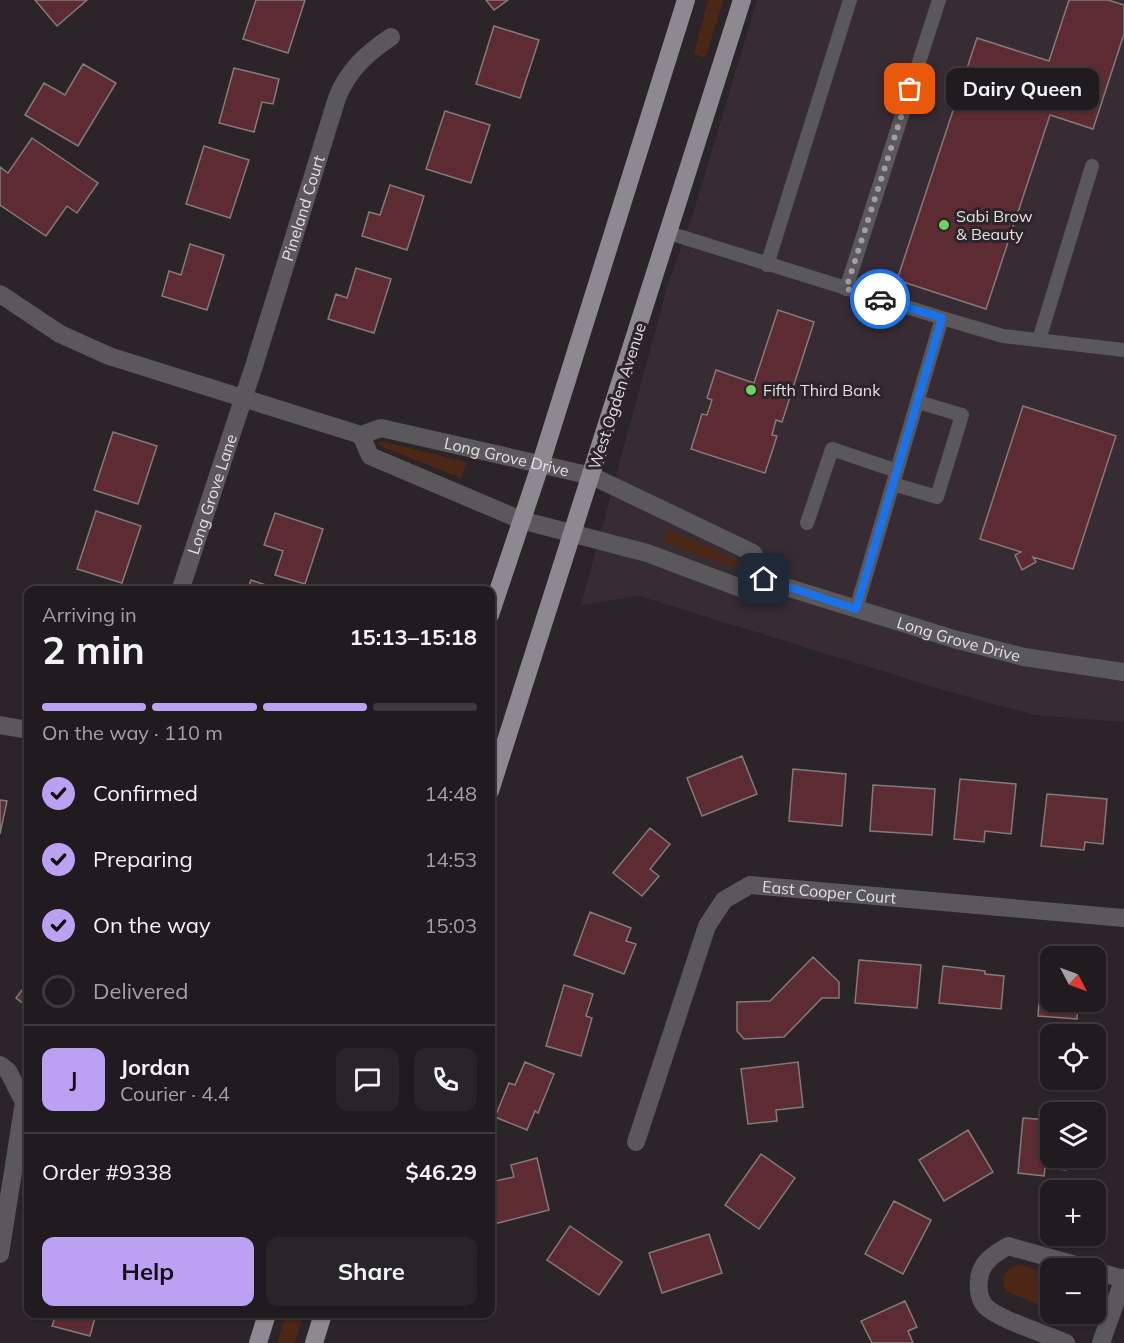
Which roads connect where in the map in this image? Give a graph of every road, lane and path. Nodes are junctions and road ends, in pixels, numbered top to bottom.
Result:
1 (686, 0) edge
2 (742, 0) edge
3 (850, 0) edge
4 (939, 0) edge
5 (391, 37) dead end
6 (1092, 166) dead end
7 (669, 233) junction
8 (767, 265) junction
9 (846, 289) junction
10 (0, 294) edge
11 (942, 318) junction
12 (1039, 340) junction
13 (1124, 350) edge
14 (244, 397) junction
15 (918, 402) junction
16 (361, 435) junction
17 (541, 464) junction
18 (592, 476) junction
19 (895, 477) junction
20 (521, 520) junction
21 (807, 523) dead end
22 (573, 535) junction
23 (764, 579) junction
24 (182, 586) edge
25 (495, 600) edge
26 (856, 609) junction
27 (1124, 672) edge
28 (0, 725) edge
29 (24, 729) edge
30 (495, 777) edge
31 (1124, 918) edge
32 (0, 1065) edge
33 (636, 1142) dead end
34 (0, 1254) edge
35 (1051, 1258) edge
36 (1106, 1273) edge
37 (1124, 1278) edge
38 (266, 1318) edge
39 (322, 1318) edge
40 (258, 1343) edge
41 (314, 1343) edge
42 (1066, 1343) edge
43 (1101, 1343) edge

1 - 17 main road
2 - 7 main road, West Ogden Avenue
3 - 8 lane
4 - 9 lane
5 - 14 street, Pineland Court
6 - 12 lane
7 - 8 lane
7 - 18 main road, West Ogden Avenue
8 - 9 lane
9 - 11 lane
10 - 14 street, Long Grove Drive
11 - 12 lane
11 - 15 lane
12 - 13 lane
14 - 16 street, Long Grove Drive
14 - 24 street, Long Grove Lane
15 - 19 lane
15 - 19 lane
16 - 17 street, Long Grove Drive
16 - 20 street
17 - 18 street, Long Grove Drive
17 - 20 main road
18 - 22 main road, West Ogden Avenue
18 - 23 street, Long Grove Drive
19 - 21 lane
19 - 26 lane
20 - 22 street
20 - 25 main road
22 - 23 street
22 - 30 main road, West Ogden Avenue
23 - 26 street, Long Grove Drive
26 - 27 street, Long Grove Drive
28 - 29 street
31 - 33 street, East Cooper Court
32 - 34 street
35 - 42 street
36 - 37 street
37 - 43 street
38 - 40 main road
39 - 41 main road

